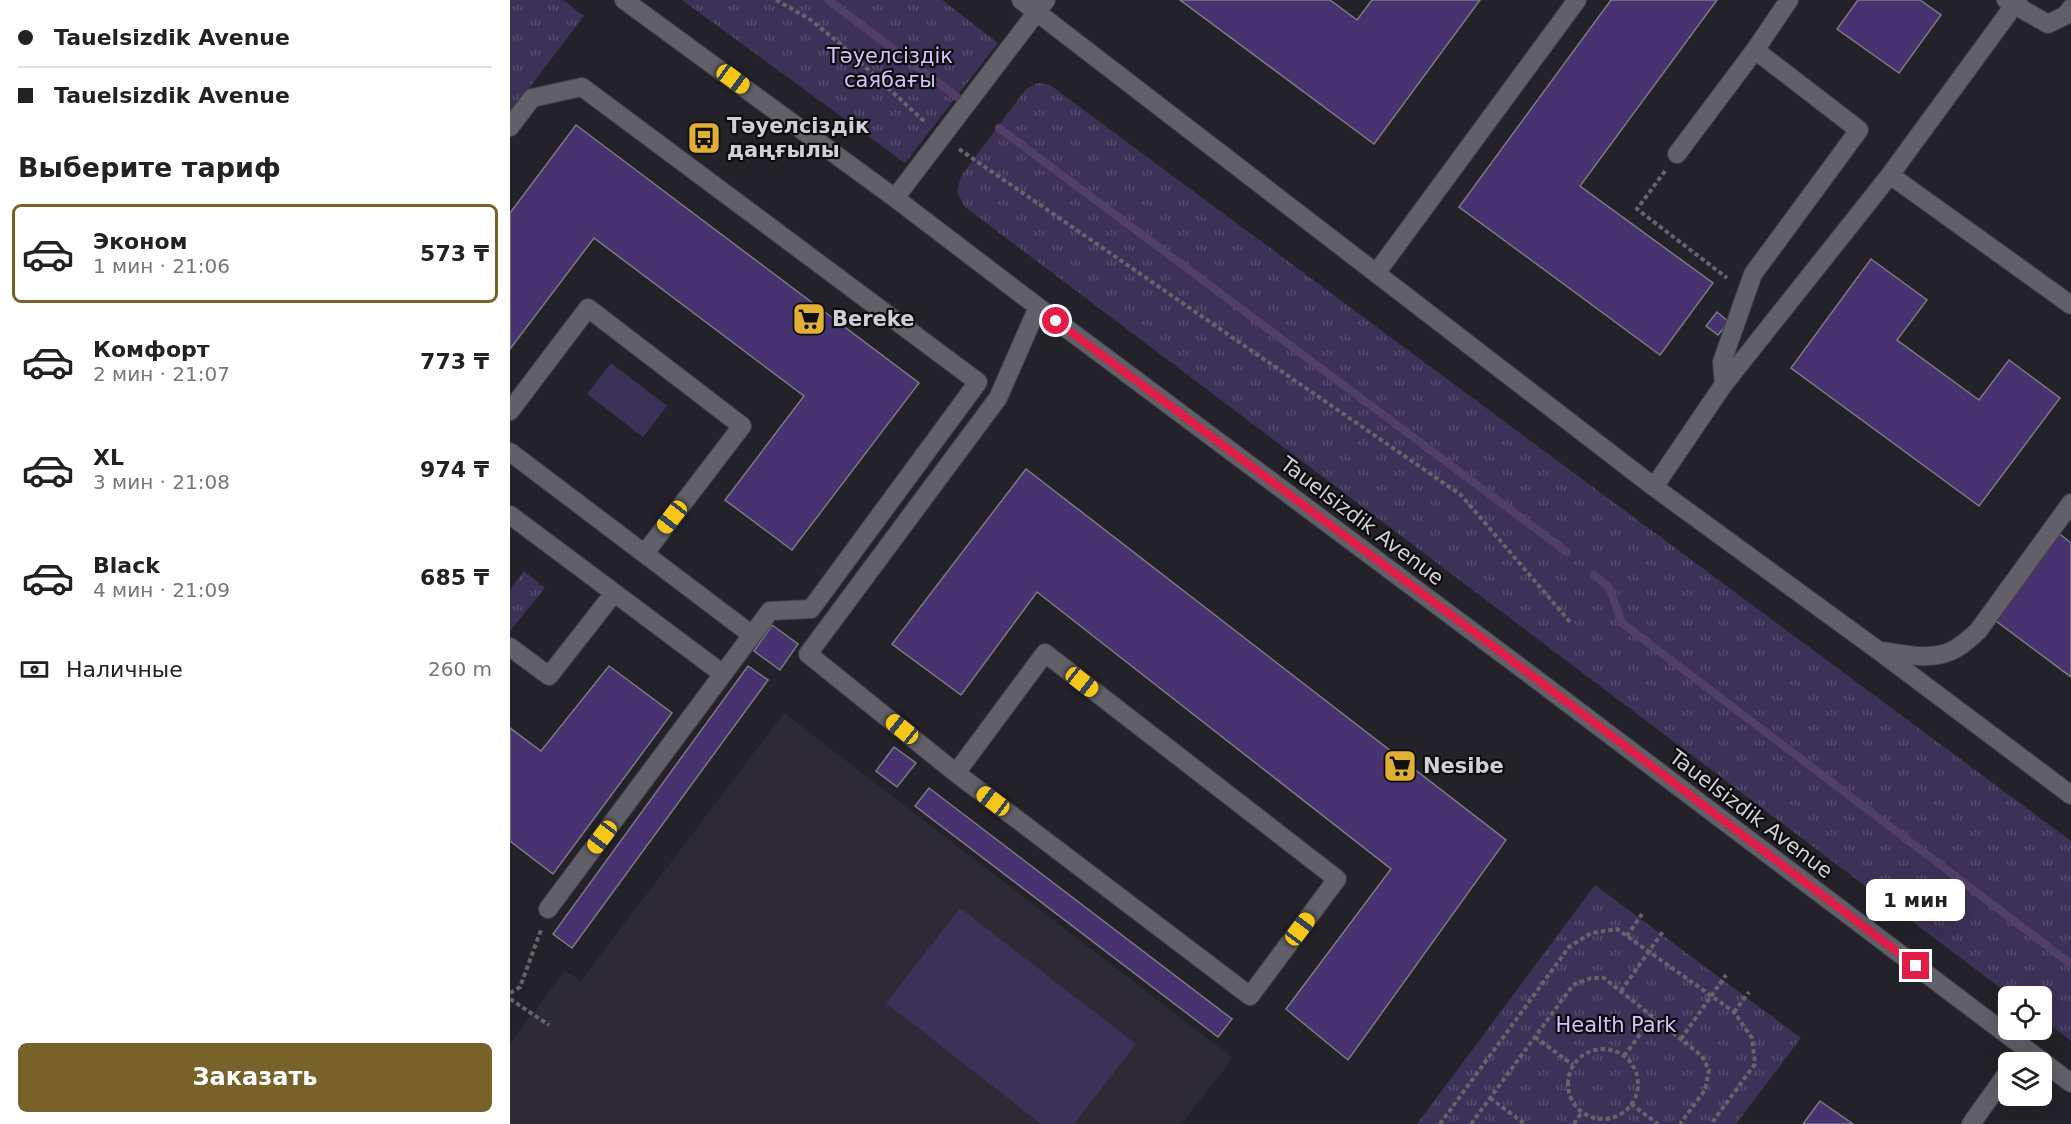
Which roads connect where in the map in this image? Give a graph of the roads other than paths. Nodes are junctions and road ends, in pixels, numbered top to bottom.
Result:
1 (624, 0) edge
2 (1021, 0) edge
3 (1577, 0) edge
4 (1789, 0) edge
5 (2013, 2) edge
6 (1042, 6) edge
7 (2071, 8) edge
8 (1755, 50) junction
9 (510, 127) edge
10 (1677, 154) road end
11 (1890, 175) junction
12 (896, 198) junction
13 (1377, 272) junction
14 (2071, 305) edge
15 (1038, 307) junction
16 (978, 382) junction
17 (1724, 384) junction
18 (998, 398) junction
19 (510, 411) edge
20 (510, 452) edge
21 (1654, 487) junction
22 (2071, 503) edge
23 (510, 515) edge
24 (645, 553) junction
25 (614, 593) junction
26 (752, 635) junction
27 (510, 647) edge
28 (1879, 651) junction
29 (723, 674) junction
30 (956, 773) junction
31 (2071, 795) edge
32 (548, 909) road end
33 (2017, 1052) edge
34 (2052, 1072) edge
35 (2071, 1083) edge
36 (1998, 1086) edge
37 (1971, 1124) edge

1 - 12 street, Tauelsizdik Avenue
2 - 6 street
3 - 13 street
4 - 8 street
5 - 7 street
5 - 11 street
6 - 12 street
6 - 13 street
8 - 10 street
8 - 17 street
9 - 16 street
11 - 14 street
11 - 17 street
12 - 15 street, Tauelsizdik Avenue
13 - 21 street
15 - 18 street
15 - 33 street, Tauelsizdik Avenue
16 - 18 street
16 - 26 street
17 - 21 street
18 - 30 street
19 - 24 street
20 - 24 street
21 - 28 street
22 - 28 street
23 - 25 street
24 - 26 street
25 - 27 street
25 - 29 street
26 - 29 street
28 - 31 street
29 - 32 street
30 - 30 street
34 - 35 street, Tauelsizdik Avenue
36 - 37 street

